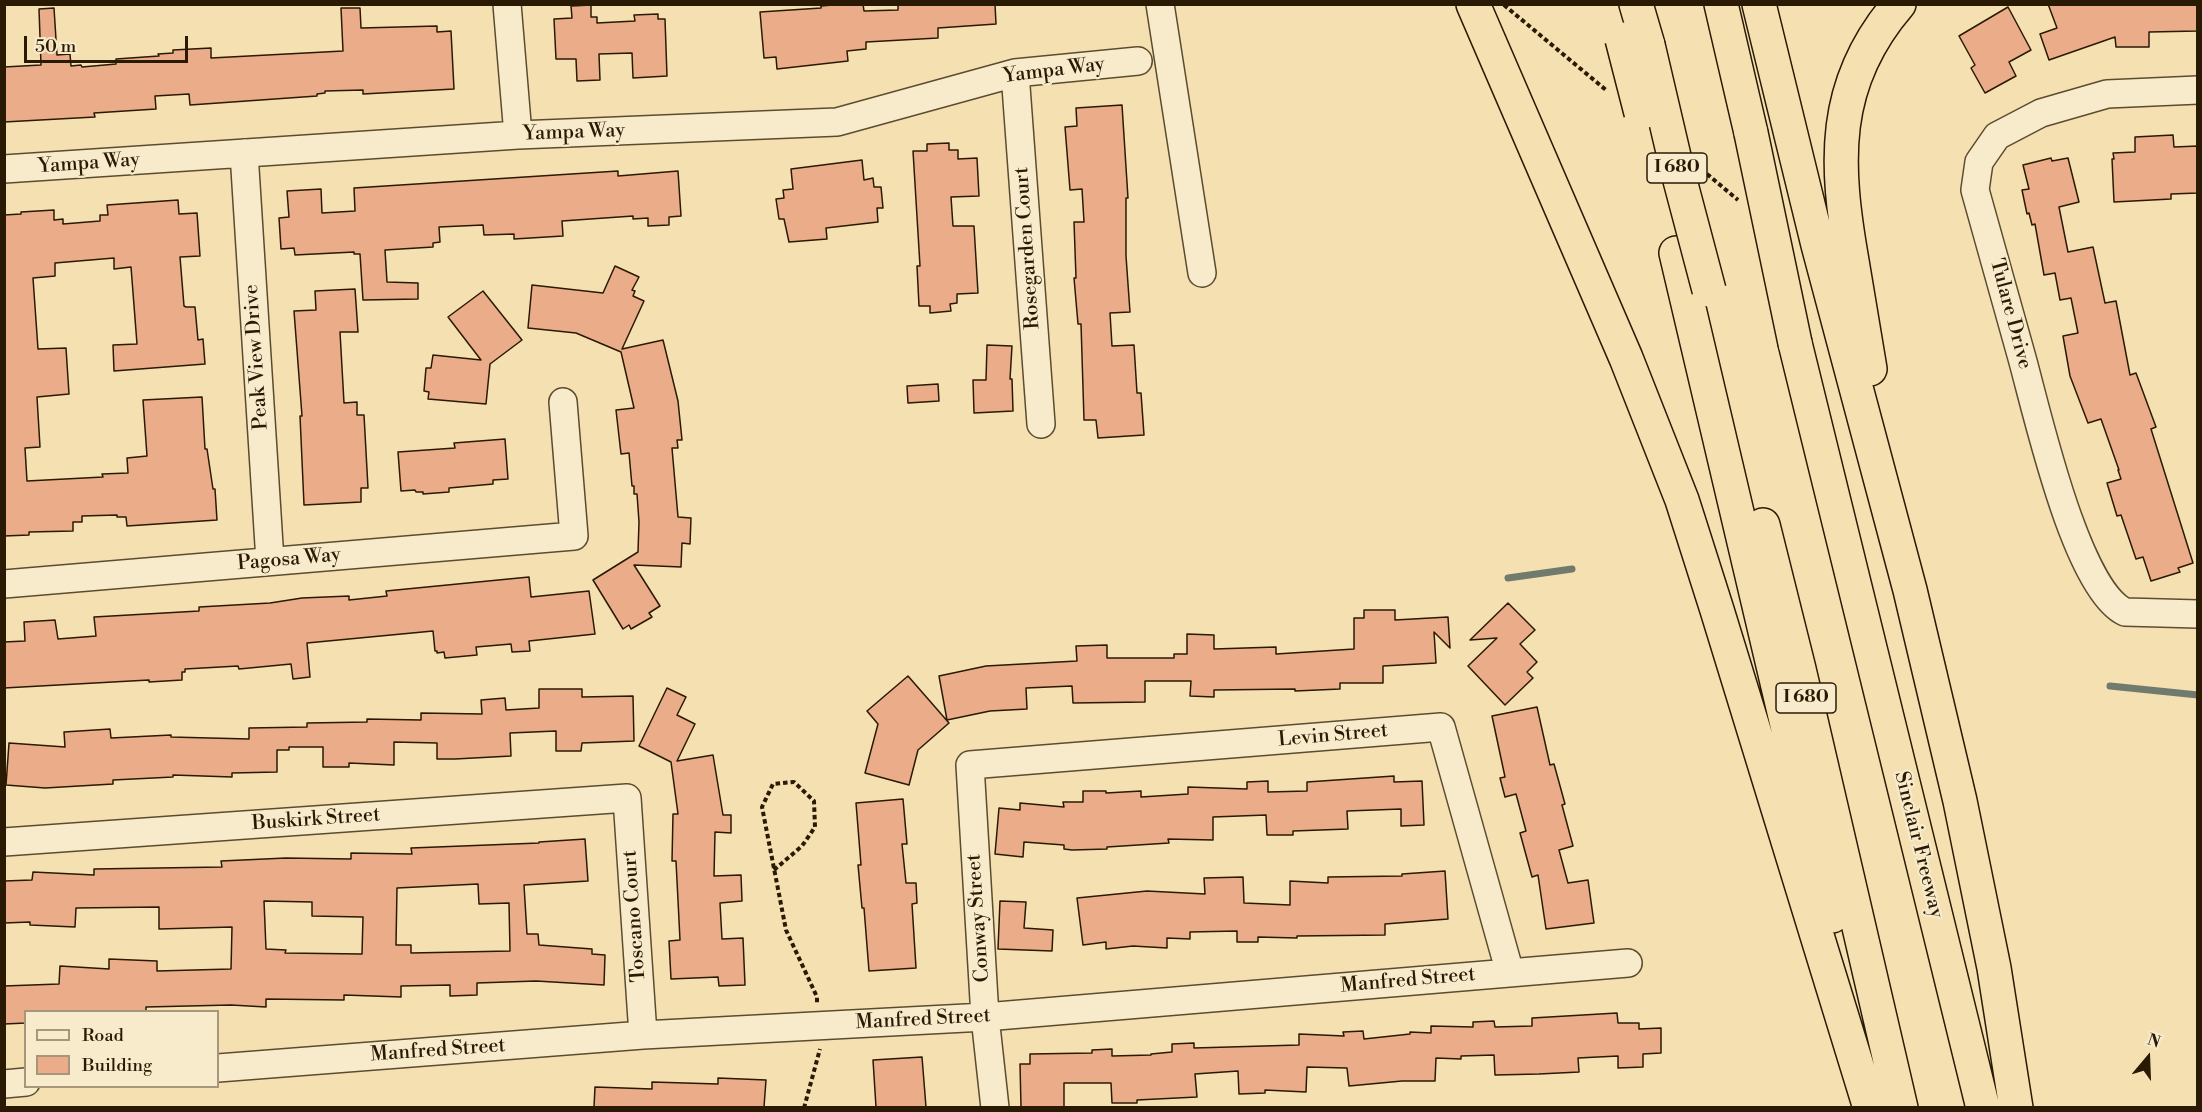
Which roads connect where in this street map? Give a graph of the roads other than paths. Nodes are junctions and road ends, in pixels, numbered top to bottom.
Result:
1 (507, 4) edge
2 (1160, 4) edge
3 (1473, 4) edge
4 (1614, 4) edge
5 (1636, 4) edge
6 (1721, 4) edge
7 (1759, 4) edge
8 (1899, 4) edge
9 (1635, 42) junction
10 (1138, 61) dead end
11 (1015, 73) junction
12 (2198, 90) edge
13 (518, 135) junction
14 (244, 153) junction
15 (4, 169) edge
16 (1202, 273) dead end
17 (562, 402) dead end
18 (1041, 424) dead end
19 (270, 561) junction
20 (4, 584) edge
21 (1910, 590) junction
22 (2198, 614) edge
23 (970, 765) joint
24 (627, 798) joint
25 (4, 842) edge
26 (1628, 963) dead end
27 (1510, 973) junction
28 (985, 1017) junction
29 (643, 1035) junction
30 (219, 1068) edge
31 (24, 1082) edge
32 (4, 1084) edge
33 (995, 1107) edge
34 (1870, 1107) edge
35 (1878, 1107) edge
36 (1901, 1107) edge
37 (1983, 1107) edge
38 (2016, 1107) edge

1 - 13 street
2 - 16 street
3 - 34 highway
4 - 9 highway, I 680
5 - 9 highway, I 680
6 - 37 highway, Sinclair Freeway, bridge
7 - 21 highway
8 - 21 highway
9 - 35 highway, I 680, bridge
9 - 36 highway, I 680, bridge
10 - 11 street, Yampa Way
11 - 13 street, Yampa Way
11 - 18 street, Rosegarden Court
12 - 22 street, Tulare Drive
13 - 14 street, Yampa Way
14 - 15 street, Yampa Way
14 - 19 street, Peak View Drive
17 - 19 street, Pagosa Way
19 - 20 street, Pagosa Way
21 - 38 highway
23 - 27 street, Levin Street
23 - 28 street, Conway Street
24 - 25 street, Buskirk Street
24 - 29 street, Toscano Court
26 - 27 street, Manfred Street
27 - 28 street, Manfred Street
28 - 29 street, Manfred Street
28 - 33 street, Conway Street
29 - 30 street, Manfred Street
31 - 32 street

